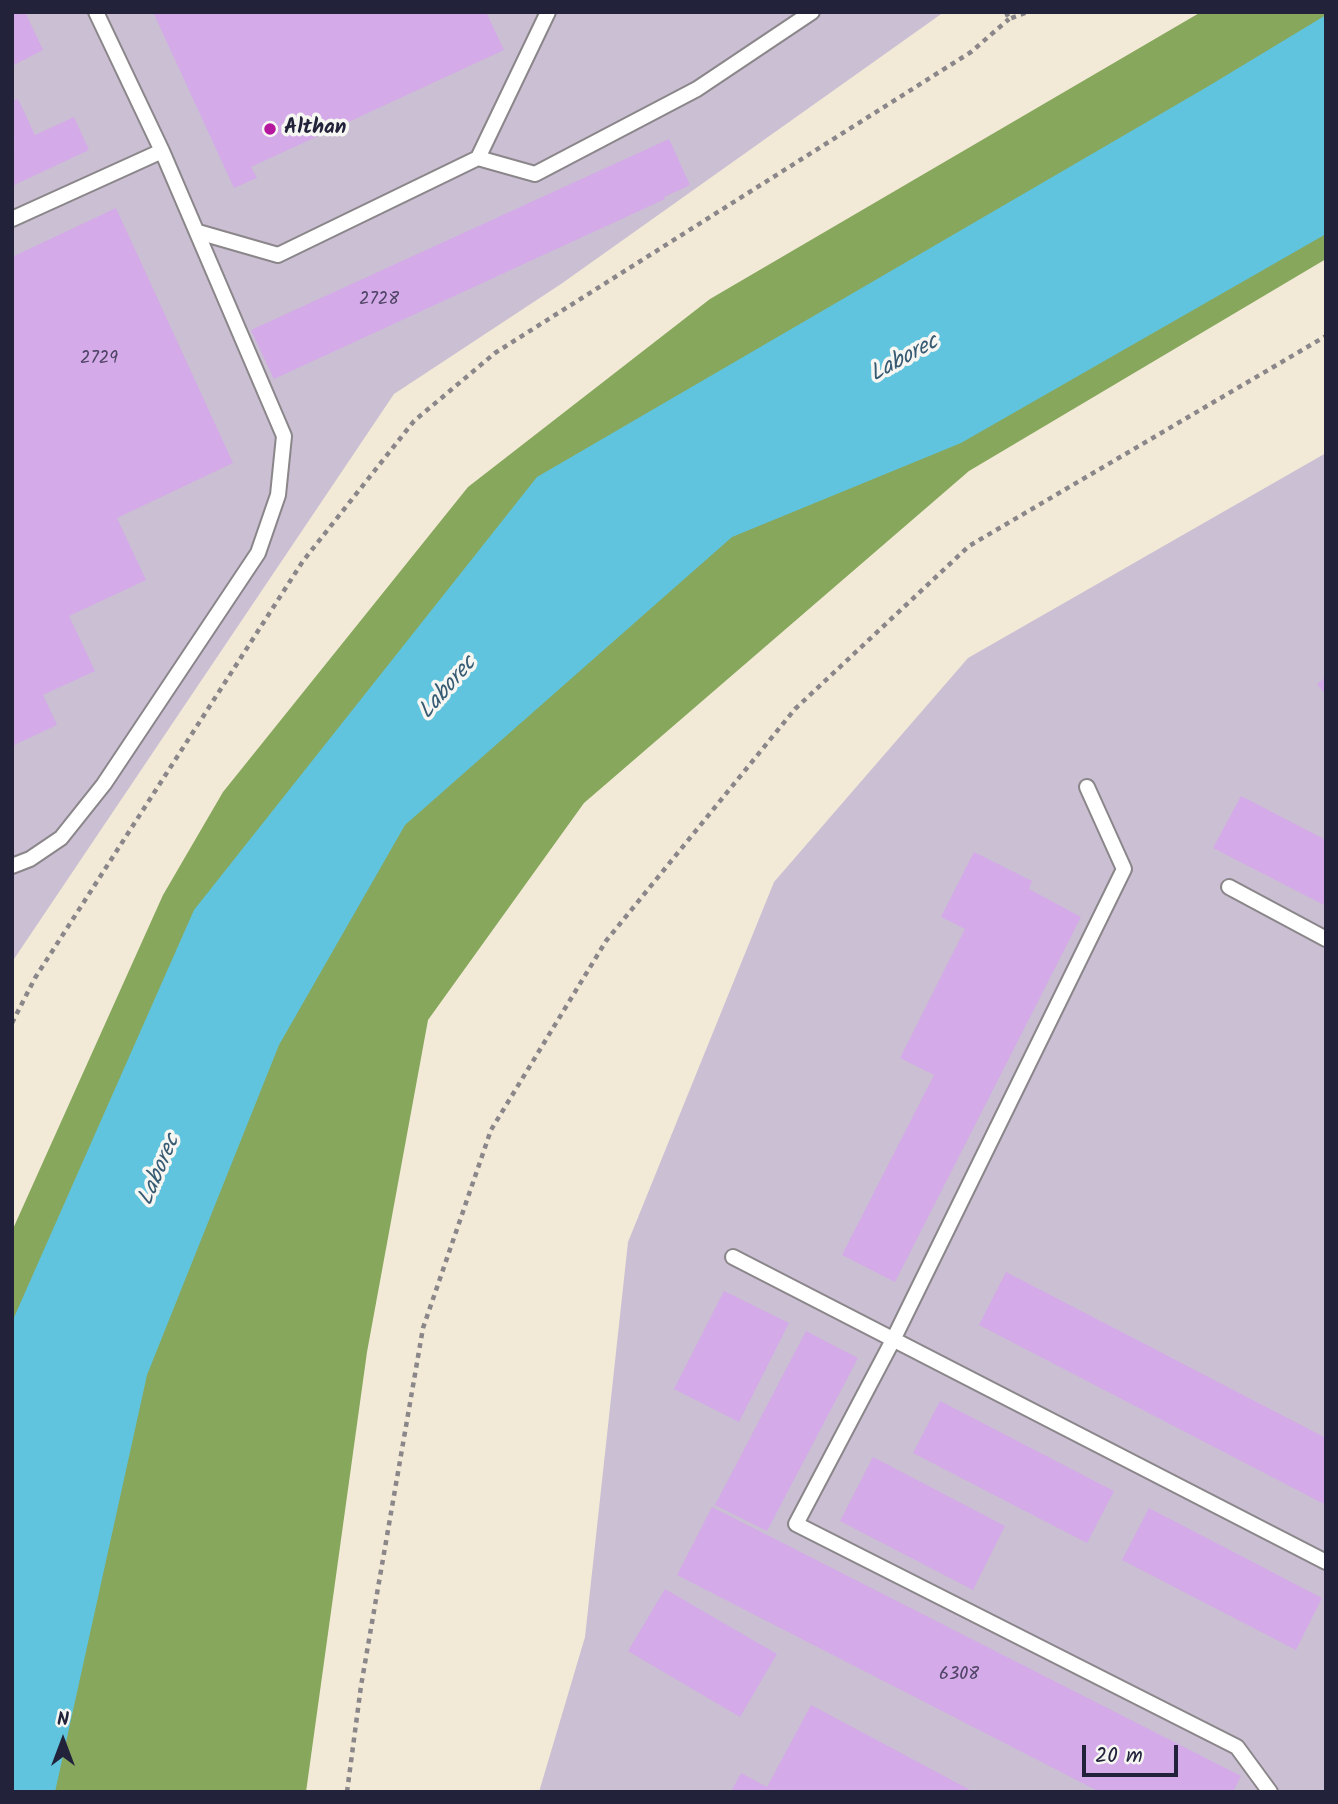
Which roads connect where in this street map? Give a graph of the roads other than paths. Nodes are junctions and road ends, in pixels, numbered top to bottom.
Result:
1 (96, 12) edge
2 (548, 12) edge
3 (812, 12) edge
4 (162, 151) junction
5 (478, 158) junction
6 (12, 219) edge
7 (198, 232) junction
8 (1087, 787) dead end
9 (12, 866) edge
10 (1229, 887) dead end
11 (1326, 939) edge
12 (733, 1257) dead end
13 (893, 1339) junction
14 (1326, 1562) edge
15 (1270, 1792) edge

1 - 4 lane
2 - 5 lane
3 - 5 lane
4 - 6 lane
4 - 7 lane
5 - 7 lane
7 - 9 lane
8 - 13 lane
10 - 11 lane
12 - 13 lane
13 - 14 lane
13 - 15 lane

